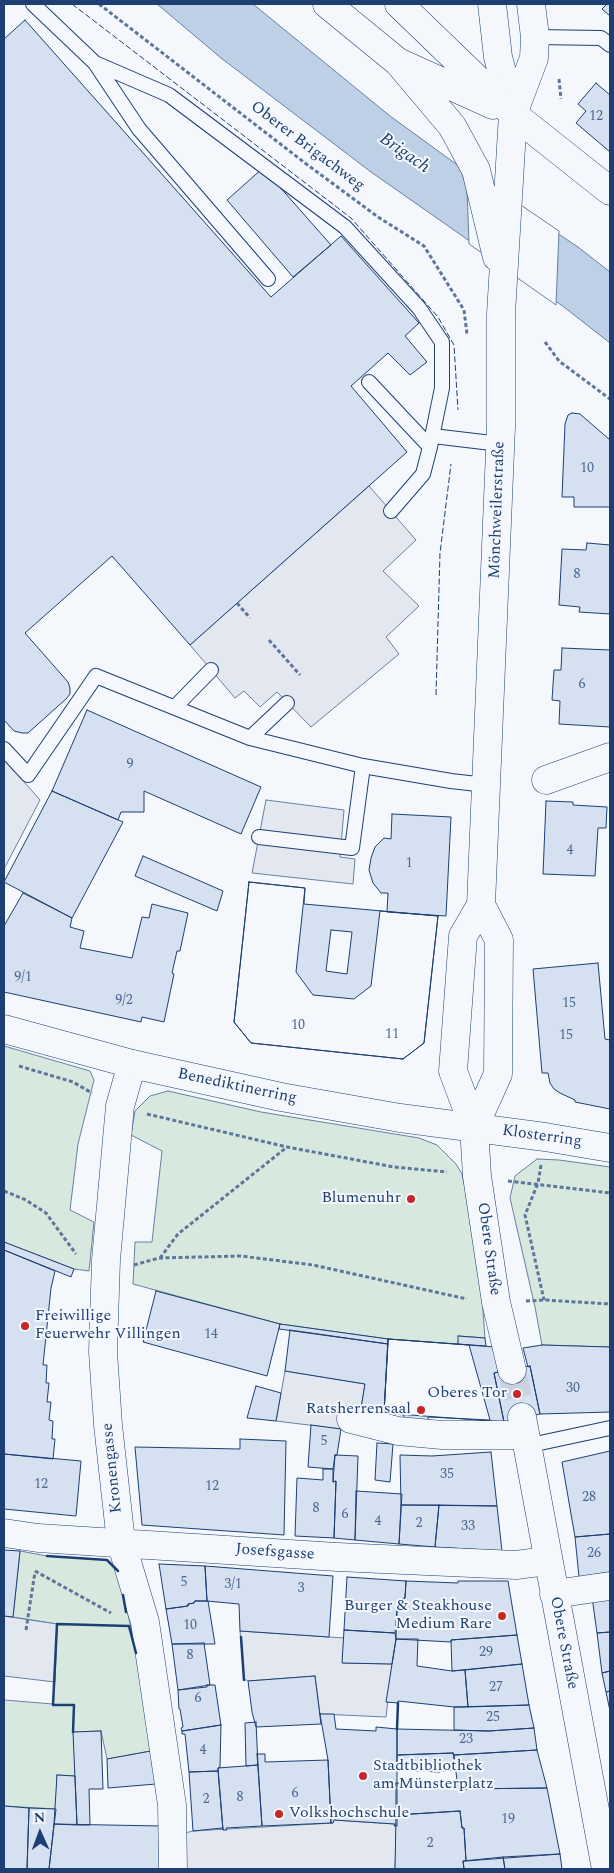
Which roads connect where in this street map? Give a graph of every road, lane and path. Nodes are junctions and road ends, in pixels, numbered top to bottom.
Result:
1 (33, 4) edge
2 (99, 4) edge
3 (327, 4) edge
4 (399, 4) edge
5 (492, 4) edge
6 (531, 4) edge
7 (536, 37) junction
8 (610, 45) edge
9 (398, 62) junction
10 (95, 63) junction
11 (513, 114) junction
12 (610, 191) edge
13 (268, 279) dead end
14 (504, 286) junction
15 (467, 334) dead end
16 (545, 342) dead end
17 (369, 382) dead end
18 (610, 399) edge
19 (432, 441) junction
20 (500, 444) junction
21 (391, 511) dead end
22 (237, 603) dead end
23 (250, 618) dead end
24 (269, 640) dead end
25 (211, 670) dead end
26 (300, 675) dead end
27 (288, 703) dead end
28 (175, 707) junction
29 (250, 738) junction
30 (4, 749) edge
31 (610, 757) edge
32 (363, 766) junction
33 (546, 780) dead end
34 (486, 784) junction
35 (259, 837) dead end
36 (481, 905) junction
37 (4, 1029) edge
38 (12, 1064) dead end
39 (132, 1064) junction
40 (94, 1094) dead end
41 (145, 1113) dead end
42 (474, 1128) junction
43 (287, 1147) junction
44 (610, 1148) edge
45 (542, 1159) dead end
46 (452, 1173) dead end
47 (514, 1182) dead end
48 (538, 1183) junction
49 (4, 1191) edge
50 (610, 1193) edge
51 (77, 1254) dead end
52 (160, 1258) junction
53 (134, 1265) dead end
54 (469, 1300) dead end
55 (544, 1300) junction
56 (507, 1302) junction
57 (610, 1304) edge
58 (512, 1370) tunnel mouth
59 (351, 1419) dead end
60 (610, 1428) edge
61 (524, 1433) junction
62 (4, 1533) edge
63 (121, 1542) junction
64 (547, 1561) junction
65 (36, 1566) dead end
66 (35, 1571) junction
67 (610, 1586) edge
68 (554, 1594) junction
69 (119, 1617) dead end
70 (26, 1630) dead end
71 (173, 1869) edge
72 (606, 1869) edge

1 - 10 lane
2 - 15 path, Oberer Brigachweg
3 - 9 street
4 - 11 street
5 - 11 street
6 - 7 street
7 - 8 lane
7 - 11 street
9 - 11 street
9 - 14 street
10 - 13 lane
10 - 19 lane
11 - 12 street
11 - 14 street, Mönchweilerstraße
14 - 20 street, Mönchweilerstraße
16 - 18 path
17 - 19 lane
19 - 20 lane
19 - 21 lane
20 - 34 street, Mönchweilerstraße
22 - 23 path
24 - 26 path
25 - 28 lane
27 - 29 lane
28 - 29 lane
28 - 30 lane
29 - 32 lane
31 - 33 street
32 - 34 lane
32 - 35 lane
34 - 36 street, Mönchweilerstraße
36 - 42 street, Mönchweilerstraße
36 - 42 street, Mönchweilerstraße
37 - 39 street, Benediktinerring
38 - 40 path
39 - 42 street, Benediktinerring
39 - 63 street, Kronengasse
41 - 43 path
42 - 44 street, Klosterring
42 - 56 street, Obere Straße
43 - 46 path
43 - 52 path
45 - 48 path
47 - 48 path
48 - 50 path
48 - 55 path
49 - 51 path
52 - 53 path
52 - 54 path
55 - 56 path
55 - 57 path
56 - 58 street, Obere Straße
59 - 61 street
60 - 61 lane
61 - 64 street, Obere Straße
62 - 63 street, Josefsgasse
63 - 64 street, Josefsgasse
63 - 71 street, Kronengasse
64 - 68 street, Obere Straße
65 - 66 path
66 - 69 path
66 - 70 path
67 - 68 street
68 - 72 street, Obere Straße

